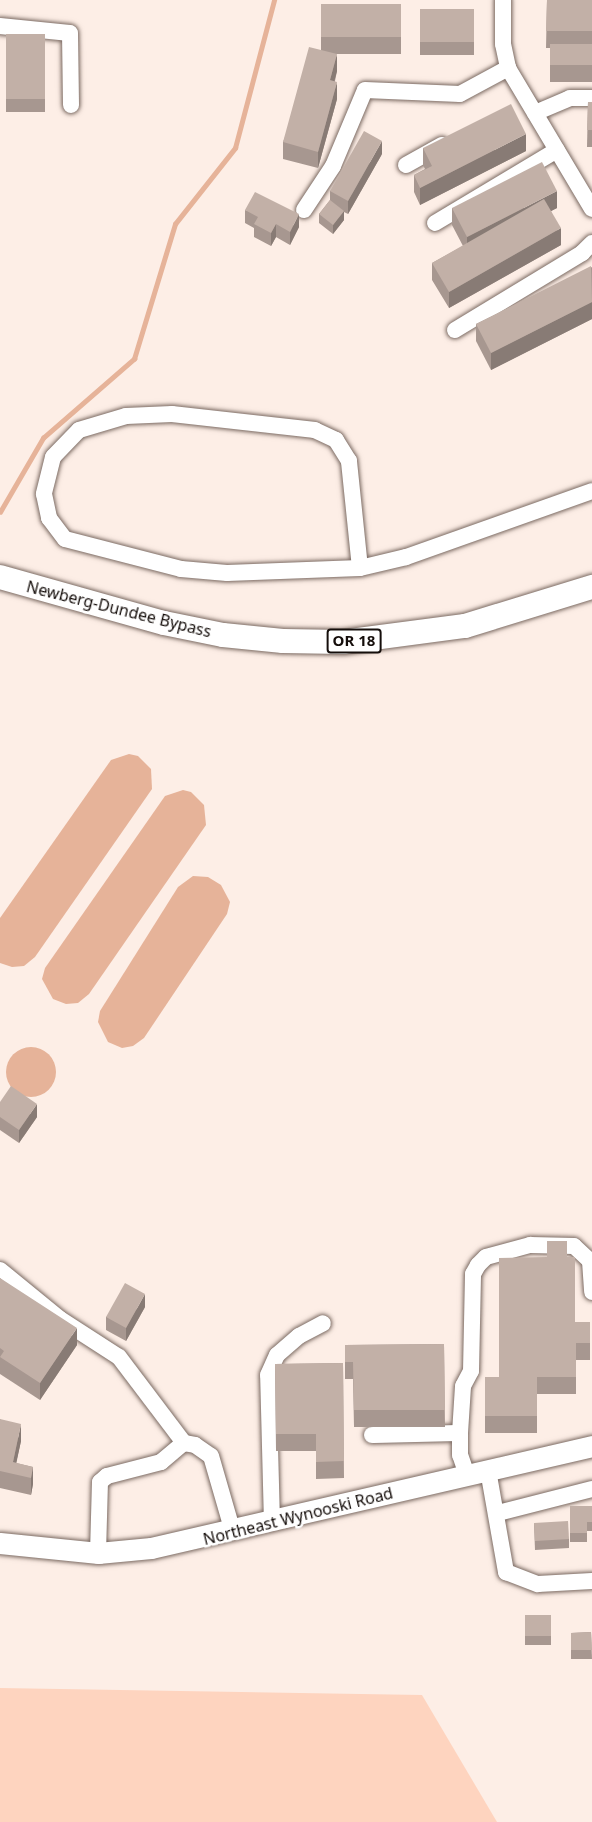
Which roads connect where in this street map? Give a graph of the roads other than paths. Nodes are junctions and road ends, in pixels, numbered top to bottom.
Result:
1 (503, 0) edge
2 (0, 26) edge
3 (508, 68) junction
4 (526, 97) junction
5 (592, 98) edge
6 (71, 105) dead end
7 (506, 109) edge
8 (535, 113) junction
9 (456, 137) edge
10 (557, 150) junction
11 (406, 165) dead end
12 (592, 209) edge
13 (304, 210) dead end
14 (435, 223) dead end
15 (592, 243) edge
16 (454, 330) dead end
17 (592, 491) edge
18 (360, 568) junction
19 (0, 577) edge
20 (592, 587) edge
21 (0, 1270) edge
22 (592, 1292) edge
23 (323, 1323) dead end
24 (460, 1433) junction
25 (372, 1435) dead end
26 (184, 1443) junction
27 (592, 1446) edge
28 (488, 1470) junction
29 (467, 1475) junction
30 (592, 1489) edge
31 (498, 1513) junction
32 (272, 1523) junction
33 (234, 1532) junction
34 (0, 1543) edge
35 (98, 1553) junction
36 (592, 1581) edge

1 - 3 street
2 - 6 street
3 - 4 street
3 - 13 street
4 - 7 street
4 - 8 street
5 - 8 street
8 - 10 street
9 - 11 street
10 - 12 street
10 - 14 street
15 - 16 street
17 - 18 street
18 - 18 street
19 - 20 highway, Newberg-Dundee Bypass / OR 18
21 - 26 street
22 - 24 street
23 - 32 street
24 - 25 street
24 - 29 street
26 - 33 street
26 - 35 street
27 - 28 main road, Northeast Wynooski Road
28 - 29 main road, Northeast Wynooski Road
28 - 31 street
29 - 32 main road, Northeast Wynooski Road
30 - 31 street
31 - 36 street
32 - 33 main road, Northeast Wynooski Road
33 - 35 main road, Northeast Wynooski Road
34 - 35 main road, Northeast Wynooski Road

